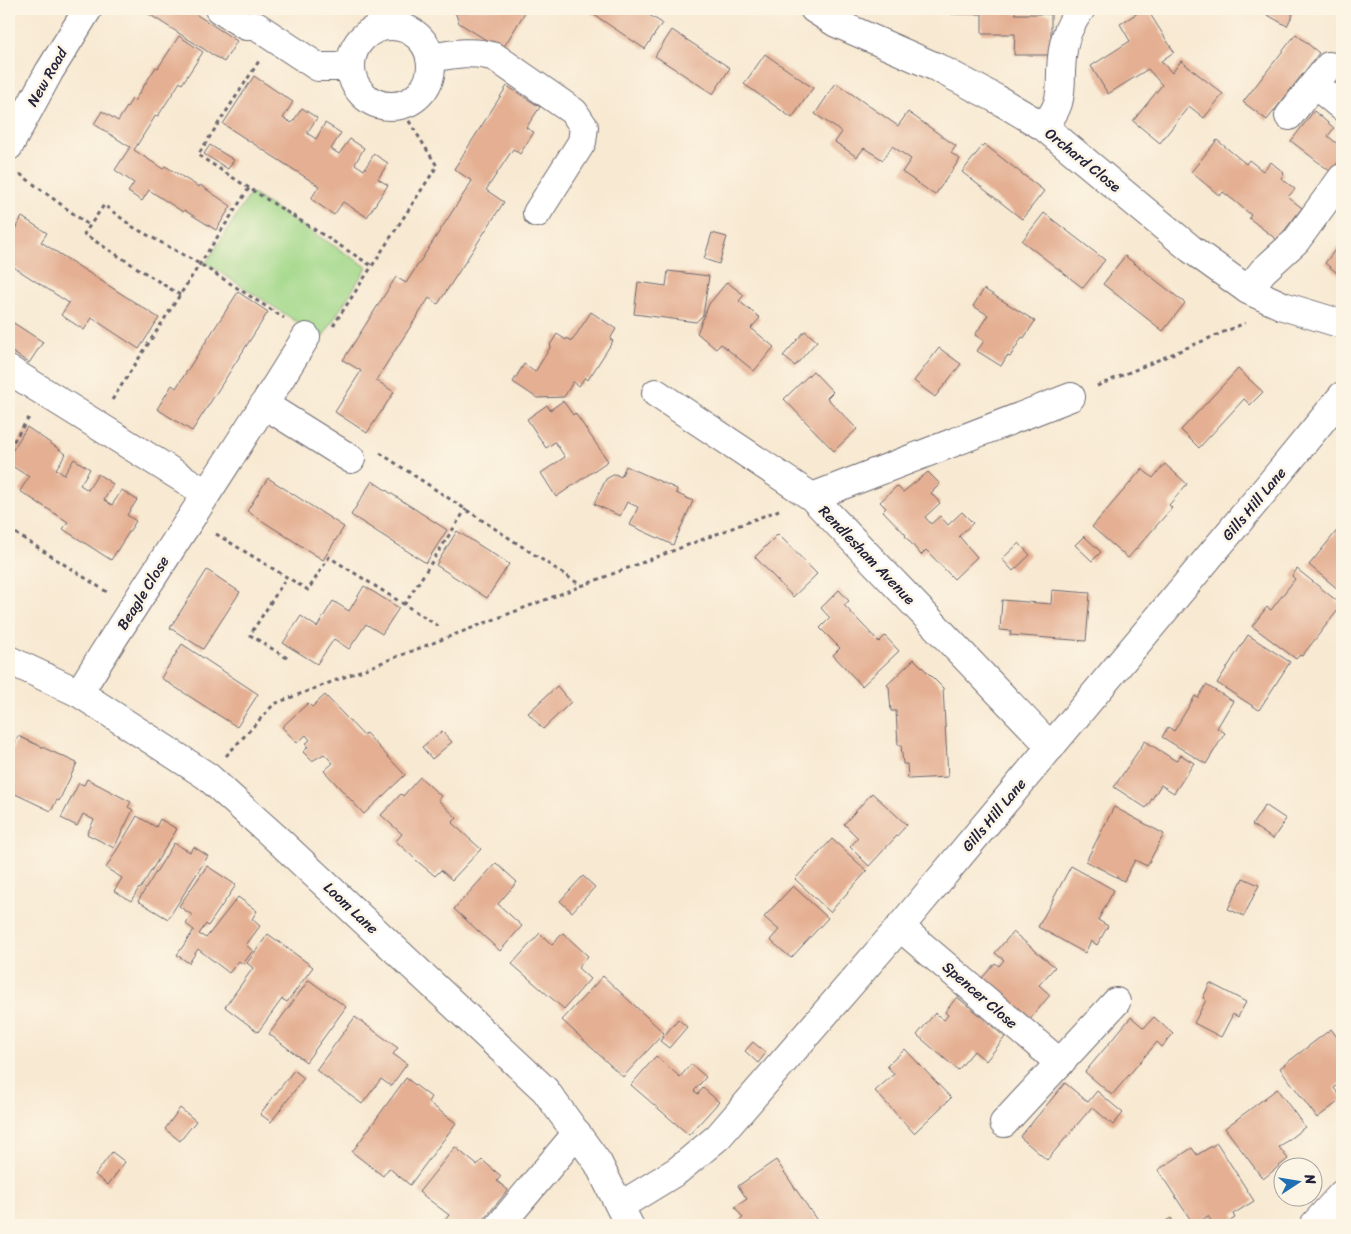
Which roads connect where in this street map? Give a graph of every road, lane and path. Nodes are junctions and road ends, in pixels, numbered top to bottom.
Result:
1 (88, 9) edge
2 (219, 9) edge
3 (814, 9) edge
4 (1080, 9) edge
5 (399, 18) edge
6 (265, 32) junction
7 (430, 58) junction
8 (351, 67) junction
9 (400, 105) junction
10 (1342, 107) edge
11 (1289, 116) dead end
12 (1044, 127) junction
13 (12, 158) edge
14 (1342, 178) edge
15 (249, 188) junction
16 (537, 214) dead end
17 (90, 226) junction
18 (200, 264) junction
19 (372, 266) junction
20 (1248, 290) junction
21 (180, 295) junction
22 (1283, 306) junction
23 (1342, 324) edge
24 (306, 337) junction
25 (14, 374) edge
26 (45, 392) junction
27 (656, 394) dead end
28 (1342, 396) edge
29 (1071, 397) joint
30 (265, 405) junction
31 (97, 424) junction
32 (9, 448) edge
33 (351, 459) joint
34 (206, 493) junction
35 (812, 497) junction
36 (466, 509) junction
37 (190, 518) junction
38 (9, 529) edge
39 (287, 577) junction
40 (582, 586) junction
41 (404, 605) junction
42 (133, 608) junction
43 (440, 628) dead end
44 (287, 658) dead end
45 (9, 660) edge
46 (79, 693) junction
47 (1051, 747) junction
48 (207, 776) junction
49 (900, 927) junction
50 (1116, 1002) dead end
51 (1060, 1063) junction
52 (1004, 1123) dead end
53 (577, 1133) junction
54 (1342, 1194) edge
55 (624, 1216) edge
56 (500, 1225) edge
57 (1314, 1225) edge

1 - 13 street, New Road
2 - 6 street
3 - 12 street, Orchard Close
4 - 12 street
5 - 7 street
5 - 8 street
6 - 8 street
6 - 15 path
7 - 9 street
7 - 16 street
8 - 9 street
9 - 19 path
10 - 11 street
12 - 20 street, Orchard Close
13 - 17 path
14 - 20 street
15 - 18 path
15 - 19 path
17 - 18 path
17 - 21 path
18 - 21 path
18 - 24 path
19 - 24 path
20 - 22 street, Orchard Close
21 - 31 path
22 - 23 street, Orchard Close
22 - 29 path
24 - 30 street, Beagle Close
25 - 26 street
26 - 31 street
26 - 32 path
27 - 35 street, Rendlesham Avenue
28 - 47 street, Gills Hill Lane
29 - 35 street
30 - 33 street
30 - 34 street, Beagle Close
31 - 34 street
33 - 36 path
34 - 37 street, Beagle Close
35 - 40 path
35 - 47 street, Rendlesham Avenue
36 - 40 path
36 - 41 path
37 - 39 path
37 - 42 street, Beagle Close
38 - 42 path
39 - 41 path
39 - 44 path
40 - 48 path
41 - 43 path
42 - 46 street, Beagle Close
45 - 46 street, Loom Lane
46 - 48 street, Loom Lane
47 - 49 street, Gills Hill Lane
48 - 53 street, Loom Lane
49 - 51 street, Spencer Close
49 - 55 street, Gills Hill Lane
50 - 51 street
51 - 52 street
53 - 55 street, Loom Lane
53 - 56 street
54 - 57 street

